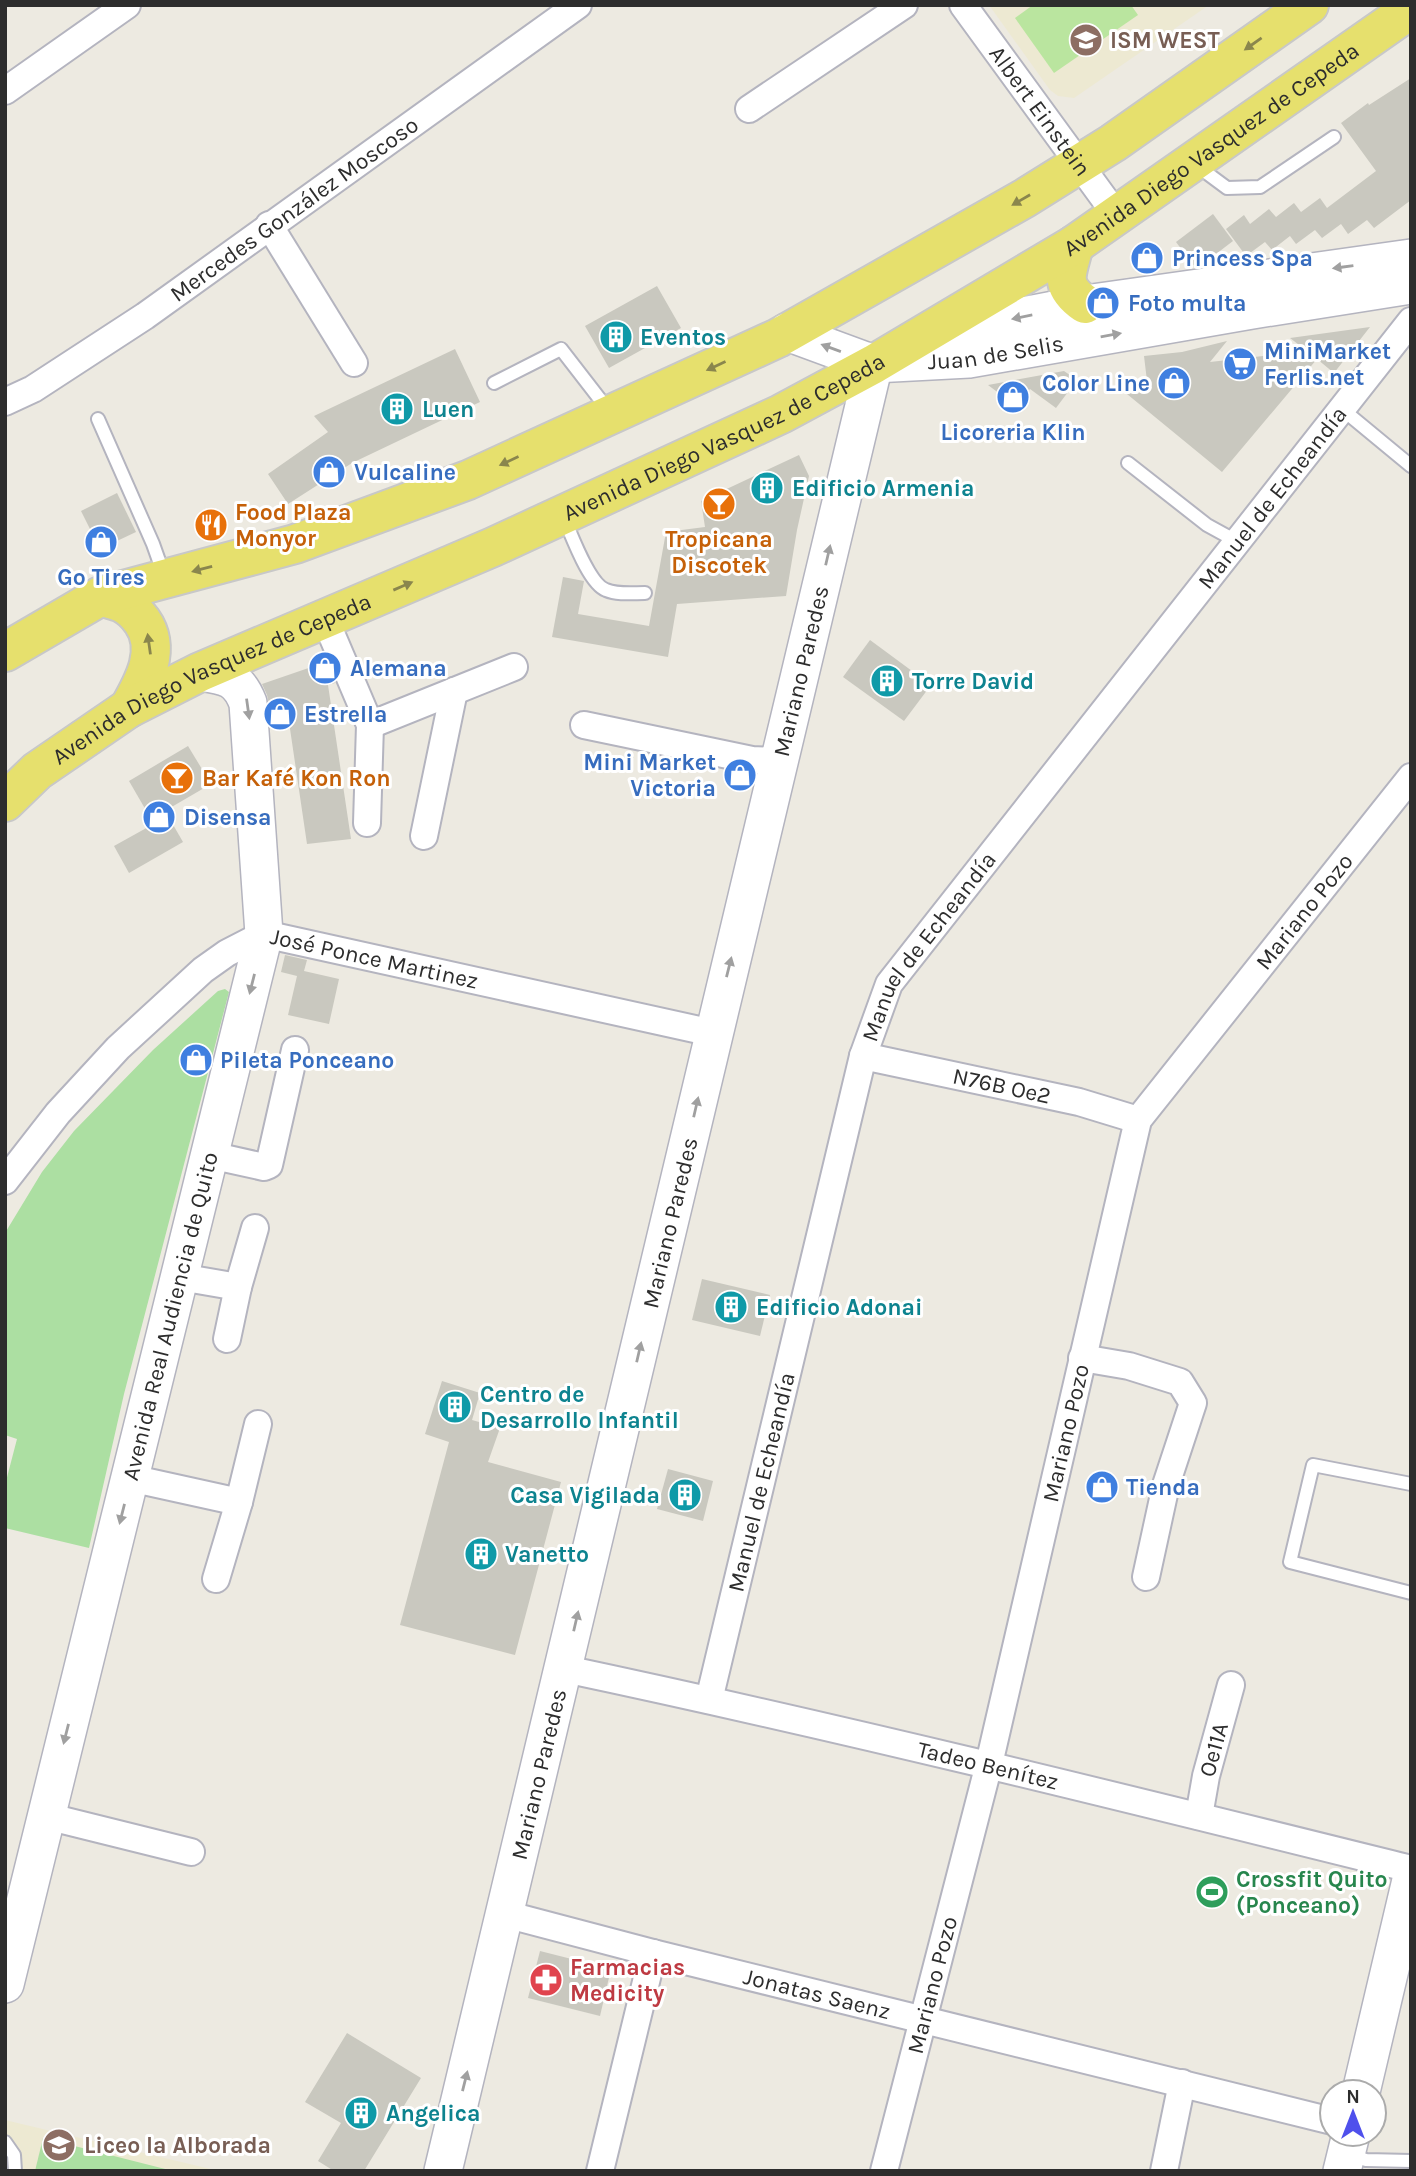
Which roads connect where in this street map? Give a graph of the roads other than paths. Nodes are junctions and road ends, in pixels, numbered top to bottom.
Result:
1 (127, 5) edge
2 (578, 5) edge
3 (904, 5) edge
4 (963, 5) edge
5 (1309, 5) edge
6 (1411, 9) edge
7 (5, 91) edge
8 (750, 109) dead end
9 (1334, 137) dead end
10 (1192, 162) junction
11 (1079, 164) junction
12 (1117, 216) junction
13 (269, 225) junction
14 (1074, 245) junction
15 (1411, 258) edge
16 (1411, 285) edge
17 (1250, 295) junction
18 (1086, 304) junction
19 (1411, 321) edge
20 (788, 332) junction
21 (354, 363) dead end
22 (874, 364) junction
23 (494, 383) dead end
24 (5, 402) edge
25 (1342, 409) junction
26 (612, 414) junction
27 (98, 418) dead end
28 (1128, 463) dead end
29 (1411, 466) edge
30 (562, 515) junction
31 (1238, 542) junction
32 (165, 579) junction
33 (645, 593) dead end
34 (101, 596) junction
35 (325, 619) junction
36 (5, 652) edge
37 (514, 667) dead end
38 (200, 672) junction
39 (454, 691) junction
40 (130, 708) junction
41 (370, 725) junction
42 (584, 725) dead end
43 (779, 761) junction
44 (16, 772) edge
45 (1411, 777) edge
46 (5, 802) edge
47 (367, 822) dead end
48 (424, 836) dead end
49 (264, 934) junction
50 (713, 1034) junction
51 (295, 1050) dead end
52 (863, 1056) junction
53 (1138, 1120) junction
54 (210, 1156) junction
55 (5, 1181) edge
56 (255, 1228) dead end
57 (180, 1276) junction
58 (238, 1287) junction
59 (227, 1339) dead end
60 (1082, 1358) junction
61 (258, 1424) dead end
62 (130, 1478) junction
63 (1411, 1484) edge
64 (239, 1502) junction
65 (1146, 1577) dead end
66 (216, 1579) dead end
67 (1411, 1593) edge
68 (565, 1669) junction
69 (1231, 1685) dead end
70 (709, 1700) junction
71 (989, 1764) junction
72 (46, 1816) junction
73 (1199, 1816) junction
74 (191, 1852) dead end
75 (1411, 1869) edge
76 (1411, 1880) edge
77 (505, 1914) junction
78 (653, 1953) junction
79 (5, 1984) edge
80 (922, 2020) junction
81 (1364, 2078) edge
82 (1182, 2083) junction
83 (1318, 2117) edge
84 (5, 2142) edge
85 (1347, 2153) edge
86 (1411, 2161) edge
87 (15, 2171) edge
88 (443, 2171) edge
89 (600, 2171) edge
90 (884, 2171) edge
91 (1164, 2171) edge

1 - 7 street
2 - 13 street, Mercedes González Moscoso
3 - 8 street
4 - 11 street, Albert Einstein
5 -> 11 main road
6 - 10 main road, Avenida Diego Vasquez de Cepeda
9 - 10 lane
10 - 12 main road, Avenida Diego Vasquez de Cepeda
11 - 12 street, Albert Einstein
11 -> 20 main road
12 - 14 main road, Avenida Diego Vasquez de Cepeda
13 - 21 street
13 - 24 street, Mercedes González Moscoso
14 - 18 main road
14 - 22 main road, Avenida Diego Vasquez de Cepeda
15 -> 17 main road, Juan de Selis
16 - 17 main road, Juan de Selis
17 - 18 main road, Juan de Selis
22 -> 17 main road, Juan de Selis
18 -> 22 main road, Juan de Selis
19 - 25 street, Manuel de Echeandía
22 -> 20 main road
20 -> 26 main road
22 - 30 main road, Avenida Diego Vasquez de Cepeda
43 -> 22 main road, Mariano Paredes
23 - 26 lane
25 - 29 lane
25 - 31 street, Manuel de Echeandía
26 -> 32 main road
27 - 32 lane
28 - 31 lane
30 - 33 lane
35 -> 30 main road, Avenida Diego Vasquez de Cepeda
31 - 52 street, Manuel de Echeandía
32 - 34 main road
34 - 36 main road
40 -> 34 main road
35 - 38 main road, Avenida Diego Vasquez de Cepeda
35 - 41 street
37 - 39 street
38 - 40 main road, Avenida Diego Vasquez de Cepeda
38 -> 49 main road, Avenida Real Audiencia de Quito
39 - 41 street
39 - 48 street
40 - 44 main road, Avenida Diego Vasquez de Cepeda
41 - 47 street
42 - 43 street
50 -> 43 main road, Mariano Paredes
44 - 46 main road, Avenida Diego Vasquez de Cepeda
45 - 53 street, Mariano Pozo
49 - 50 street, José Ponce Martinez
49 -> 54 main road, Avenida Real Audiencia de Quito
49 - 55 street, José Ponce Martinez
68 -> 50 main road, Mariano Paredes
51 - 54 street
52 - 53 street, N76B Oe2
52 - 70 street, Manuel de Echeandía
53 - 60 street, Mariano Pozo
54 - 57 main road, Avenida Real Audiencia de Quito
56 - 58 street
57 - 58 street
57 - 62 main road, Avenida Real Audiencia de Quito
58 - 59 street
60 - 65 street
60 - 71 street, Mariano Pozo
61 - 64 street
62 - 64 street
62 -> 72 main road, Avenida Real Audiencia de Quito
63 - 67 lane
64 - 66 street
68 - 70 street, Tadeo Benítez
68 - 77 main road, Mariano Paredes
69 - 73 street, Oe11A
70 - 71 street, Tadeo Benítez
71 - 73 street, Tadeo Benítez
71 - 80 street, Mariano Pozo
72 - 74 street
72 - 79 main road, Avenida Real Audiencia de Quito
73 - 75 street, Tadeo Benítez
76 - 81 main road
77 - 78 street, Jonatas Saenz
88 -> 77 main road, Mariano Paredes
78 - 80 street, Jonatas Saenz
78 - 89 street
80 - 82 street, Jonatas Saenz
80 - 90 street, Mariano Pozo
82 - 83 street, Jonatas Saenz
82 - 91 street
84 - 87 lane
85 - 86 lane

